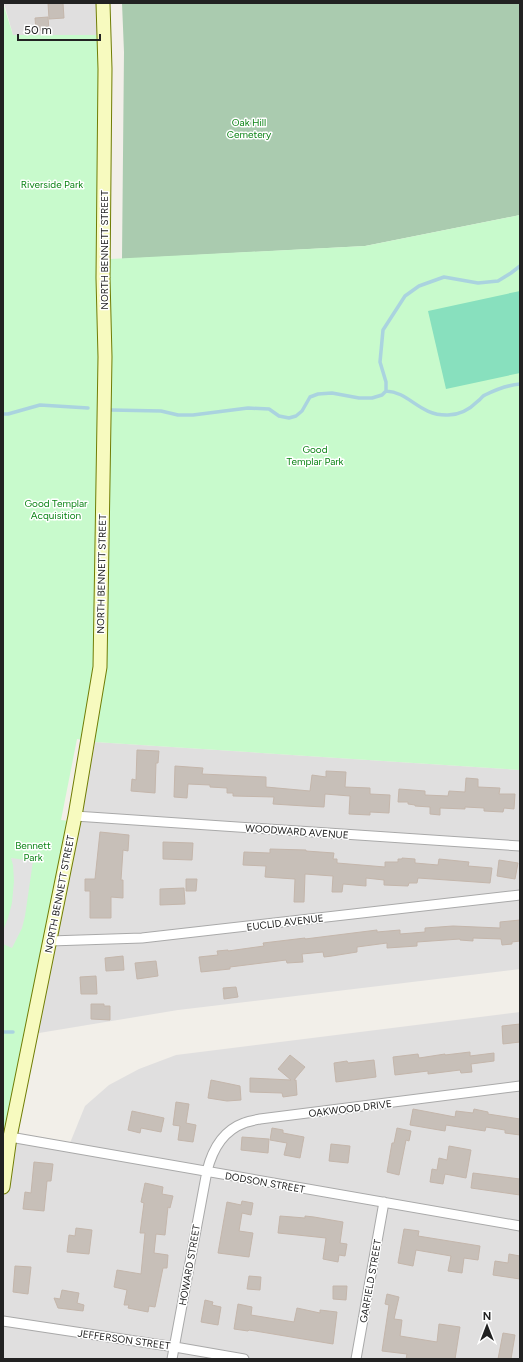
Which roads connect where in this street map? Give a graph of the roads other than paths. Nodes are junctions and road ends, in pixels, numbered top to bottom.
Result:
1 (103, 3) edge
2 (75, 816) junction
3 (520, 846) edge
4 (520, 895) edge
5 (50, 941) junction
6 (520, 1086) edge
7 (10, 1137) junction
8 (207, 1171) junction
9 (3, 1187) edge
10 (384, 1202) junction
11 (520, 1226) edge
12 (3, 1322) edge
13 (175, 1347) junction
14 (172, 1359) edge
15 (244, 1359) edge
16 (356, 1359) edge

1 - 2 main road, NORTH BENNETT STREET
2 - 3 street, WOODWARD AVENUE
2 - 5 main road, NORTH BENNETT STREET
4 - 5 street, EUCLID AVENUE
5 - 7 main road, NORTH BENNETT STREET
6 - 8 street, OAKWOOD DRIVE
7 - 8 street, DODSON STREET
7 - 9 main road, NORTH BENNETT STREET
8 - 10 street, DODSON STREET
8 - 13 street, HOWARD STREET
10 - 11 street, DODSON STREET
10 - 16 street, GARFIELD STREET
12 - 13 street, JEFFERSON STREET
13 - 14 street, HOWARD STREET
13 - 15 street, JEFFERSON STREET

